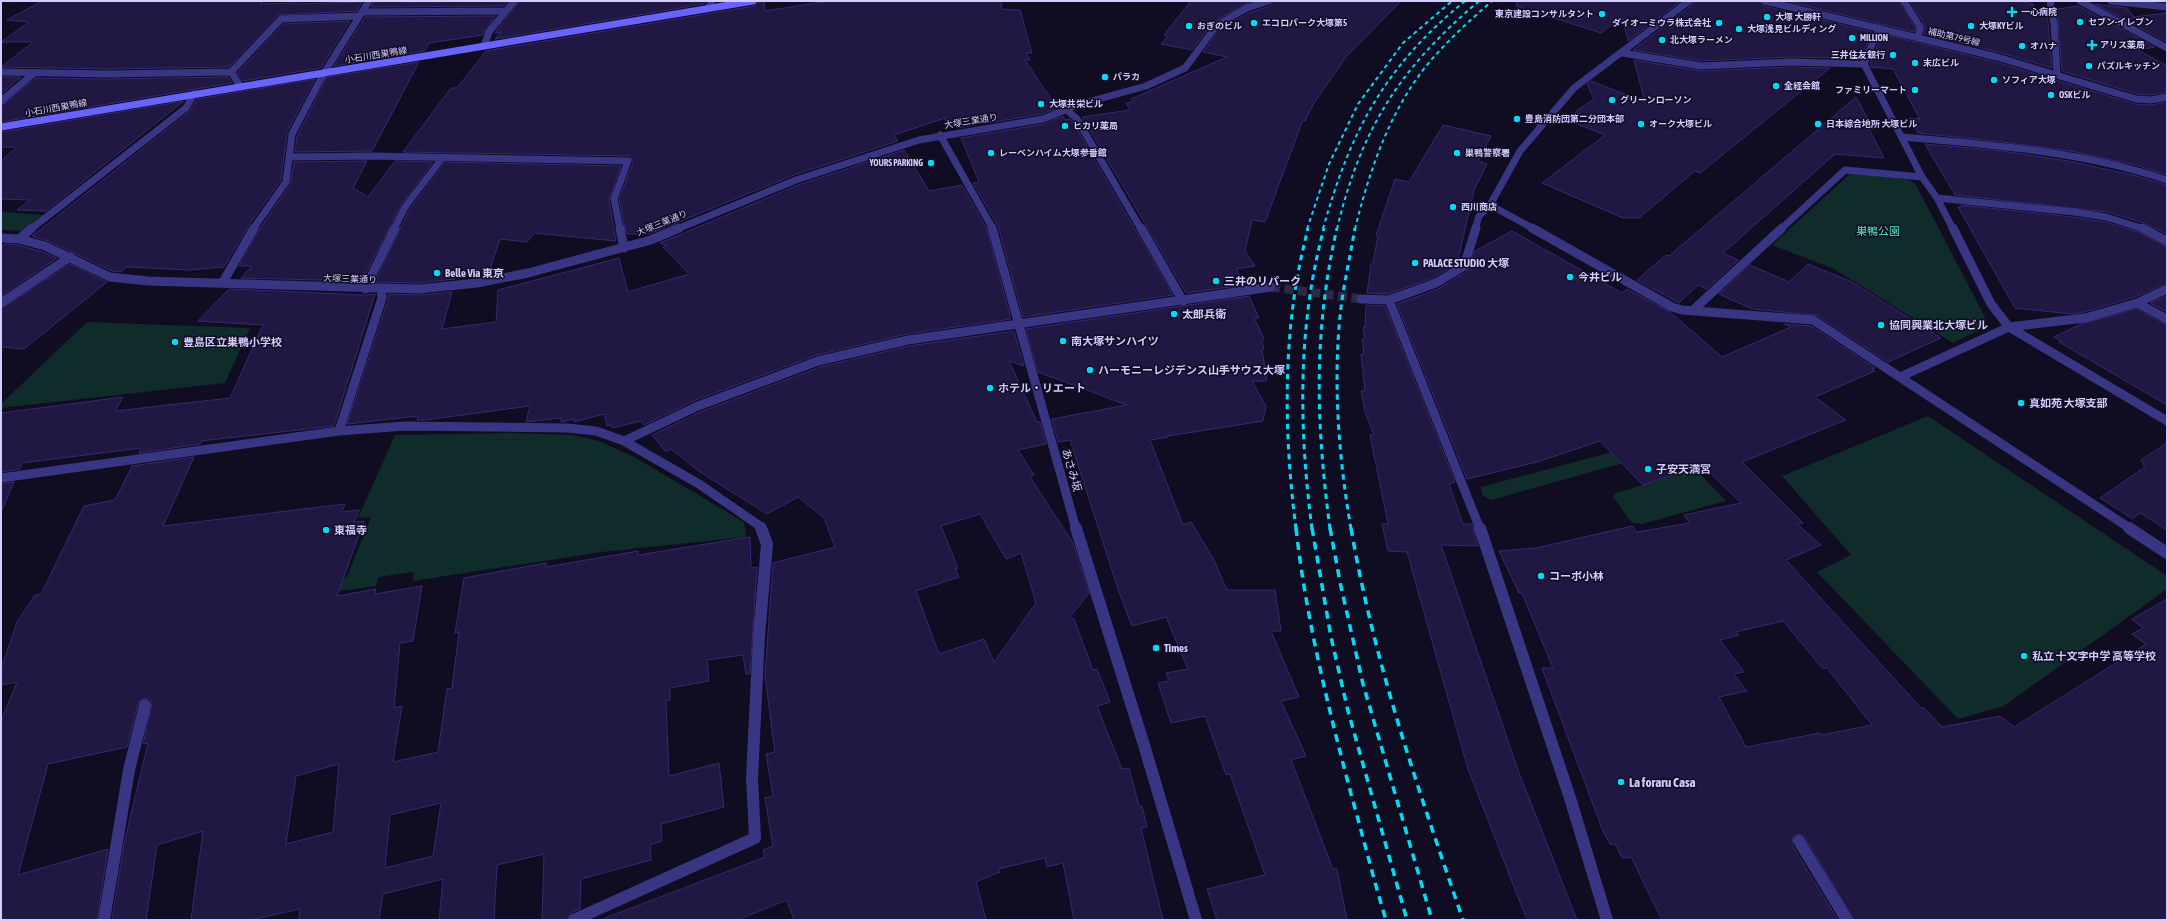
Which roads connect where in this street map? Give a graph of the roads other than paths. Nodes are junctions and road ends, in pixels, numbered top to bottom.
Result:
1 (369, 1) edge
2 (514, 1) edge
3 (712, 1) edge
4 (753, 1) edge
5 (1268, 1) edge
6 (1689, 1) edge
7 (1765, 1) edge
8 (1904, 1) edge
9 (2050, 1) edge
10 (2080, 1) edge
11 (2111, 1) edge
12 (708, 8) junction
13 (2167, 8) edge
14 (506, 11) junction
15 (361, 14) junction
16 (1879, 28) junction
17 (1918, 37) junction
18 (484, 46) junction
19 (2167, 48) edge
20 (1622, 53) junction
21 (1864, 64) junction
22 (1, 72) edge
23 (232, 72) junction
24 (324, 73) junction
25 (33, 74) junction
26 (2057, 74) junction
27 (241, 86) junction
28 (194, 94) junction
29 (2167, 97) edge
30 (1, 101) edge
31 (1067, 110) junction
32 (1, 127) edge
33 (940, 136) junction
34 (1902, 137) junction
35 (289, 157) junction
36 (443, 157) junction
37 (1922, 177) junction
38 (2167, 180) edge
39 (1936, 198) junction
40 (1490, 205) junction
41 (1, 238) edge
42 (19, 239) junction
43 (2167, 241) edge
44 (624, 248) junction
45 (70, 257) junction
46 (223, 282) junction
47 (1271, 287) tunnel mouth
48 (365, 289) junction
49 (381, 289) junction
50 (2167, 289) edge
51 (1361, 299) tunnel mouth
52 (1389, 300) junction
53 (1184, 301) junction
54 (1, 303) edge
55 (2137, 303) junction
56 (1692, 311) junction
57 (2167, 319) edge
58 (1018, 324) junction
59 (2009, 327) junction
60 (1900, 377) junction
61 (2167, 421) edge
62 (339, 431) junction
63 (624, 441) junction
64 (1, 478) edge
65 (2167, 553) edge
66 (145, 705) dead end
67 (1799, 841) dead end
68 (104, 920) edge
69 (574, 920) edge
70 (1196, 920) edge
71 (1607, 920) edge
72 (1847, 920) edge

1 - 15 street
2 - 14 street
3 - 12 street
4 - 12 main road, 小石川西巣鴨線
5 - 31 street, 大塚三業通り
6 - 20 street
7 - 16 street, 補助第79号線
8 - 17 street
9 - 26 street
10 - 19 street
11 - 13 street
12 - 18 main road, 小石川西巣鴨線
14 - 15 street
14 - 18 street
15 - 23 street
15 - 24 street
16 - 17 street, 補助第79号線
16 - 21 street
17 - 26 street, 補助第79号線
18 - 24 main road, 小石川西巣鴨線
20 - 21 street
20 - 40 street
21 - 34 street
22 - 25 street
23 - 25 street
23 - 27 street
24 - 27 main road, 小石川西巣鴨線
24 - 35 street
25 - 30 street
26 - 29 street, 補助第79号線
27 - 28 main road, 小石川西巣鴨線
28 - 32 main road, 小石川西巣鴨線
28 - 42 street
31 - 33 street, 大塚三業通り
31 - 53 street
33 - 44 street, 大塚三業通り
33 - 58 street, あさみ坂
34 - 37 street
34 - 38 street
35 - 36 street
35 - 46 street
36 - 44 street
36 - 48 street
37 - 39 street
37 - 56 street
39 - 43 street
39 - 59 street
40 - 52 street
40 - 56 street
41 - 42 street, 大塚三業通り
42 - 45 street, 大塚三業通り
44 - 49 street, 大塚三業通り
45 - 46 street, 大塚三業通り
45 - 54 street
46 - 48 street, 大塚三業通り
47 - 53 street
48 - 49 street, 大塚三業通り
49 - 62 street
50 - 55 street
51 - 52 street
52 - 71 street
53 - 58 street
55 - 57 street
55 - 59 street
56 - 60 street
58 - 63 street
58 - 70 street, あさみ坂
59 - 60 street
59 - 61 street
60 - 65 street
62 - 63 street
62 - 64 street
63 - 69 street
66 - 68 street
67 - 72 street

